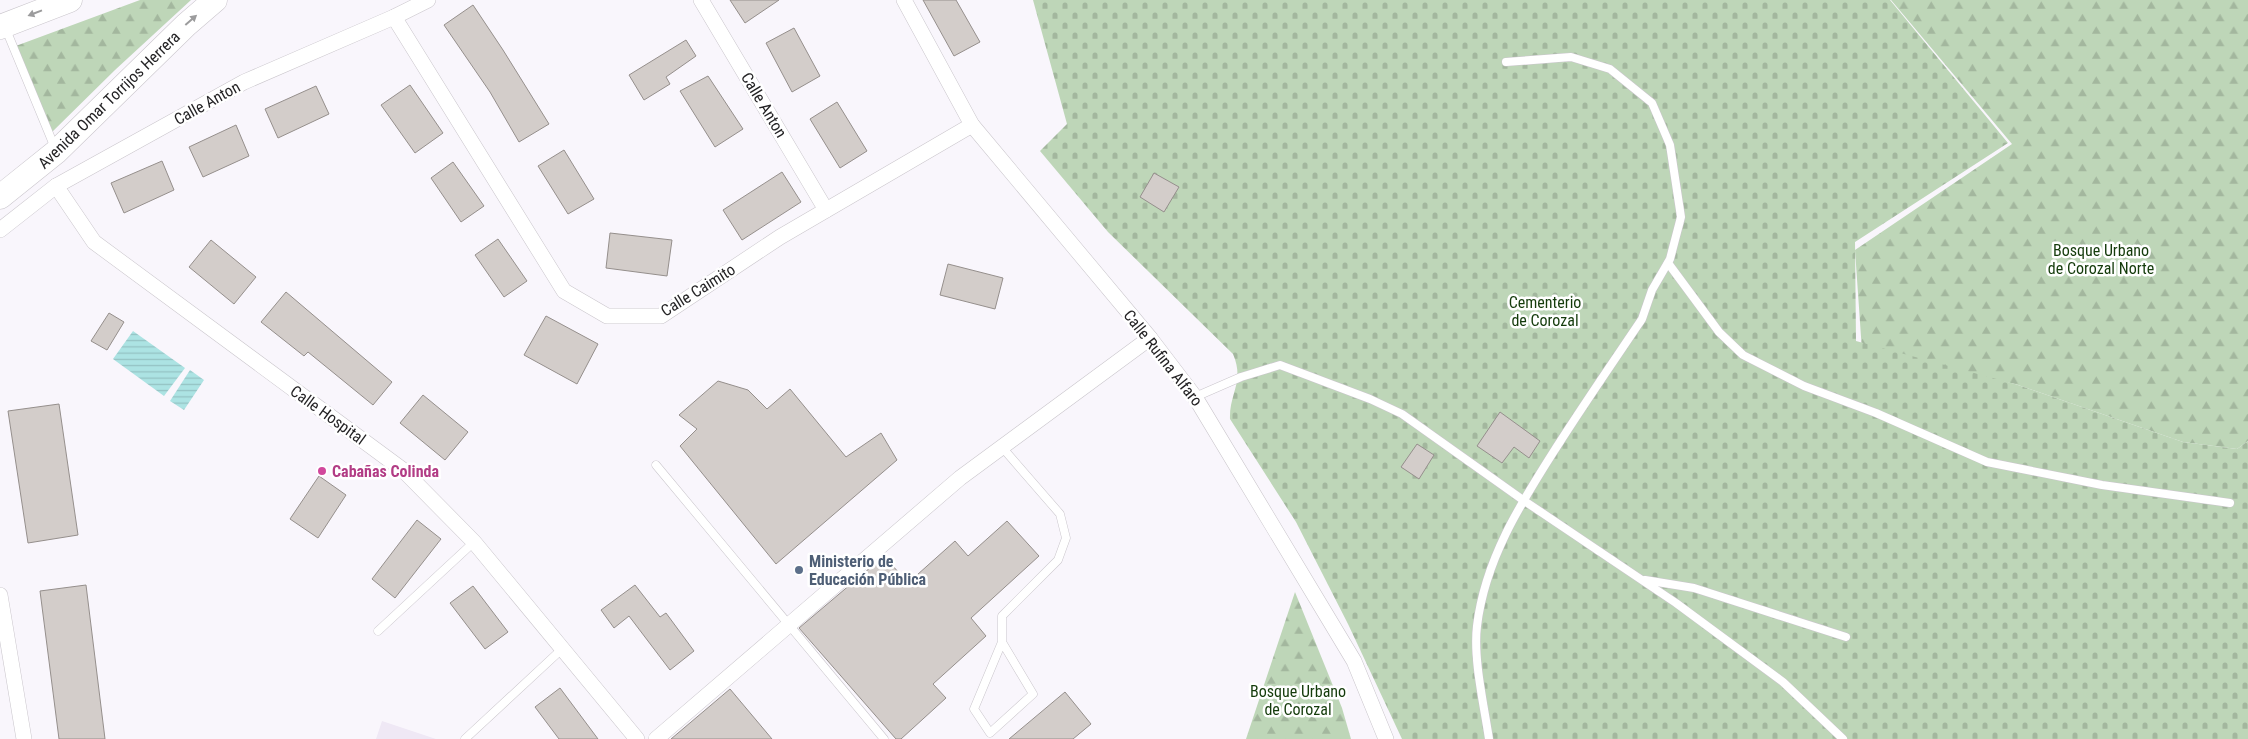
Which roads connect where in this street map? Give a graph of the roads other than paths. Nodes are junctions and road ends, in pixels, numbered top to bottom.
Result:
1 (70, 0) edge
2 (215, 0) edge
3 (428, 0) edge
4 (701, 0) edge
5 (904, 0) edge
6 (394, 17) junction
7 (2, 26) edge
8 (1506, 62) dead end
9 (972, 125) junction
10 (56, 152) junction
11 (56, 186) junction
12 (0, 197) edge
13 (826, 210) junction
14 (0, 230) edge
15 (1668, 263) junction
16 (1150, 338) junction
17 (1195, 397) junction
18 (1001, 446) junction
19 (656, 465) dead end
20 (1523, 500) junction
21 (2230, 503) dead end
22 (474, 542) junction
23 (1642, 580) junction
24 (0, 597) edge
25 (790, 625) junction
26 (378, 631) dead end
27 (1846, 637) dead end
28 (1002, 642) junction
29 (562, 649) junction
30 (24, 739) edge
31 (465, 739) edge
32 (637, 739) edge
33 (656, 739) edge
34 (884, 739) edge
35 (1386, 739) edge
36 (1489, 739) edge
37 (1843, 739) edge

1 -> 7 main road
10 -> 2 main road, Avenida Omar Torrijos Herrera
3 - 6 street, Calle Anton
4 - 13 street, Calle Anton
5 - 9 street, Calle Rufina Alfaro
6 - 11 street, Calle Anton
6 - 13 street, Calle Caimito
7 - 10 lane
8 - 15 lane
9 - 13 street, Calle Caimito
9 - 16 street, Calle Rufina Alfaro
10 - 12 main road, Avenida Omar Torrijos Herrera
11 - 14 street, Calle Anton
11 - 22 street, Calle Hospital
15 - 20 lane
15 - 21 lane
16 - 17 street, Calle Rufina Alfaro
16 - 18 street
17 - 20 lane
17 - 35 street, Calle Rufina Alfaro
18 - 25 street
18 - 28 lane
19 - 25 lane
20 - 23 lane
20 - 36 lane
22 - 26 lane
22 - 29 street, Calle Hospital
23 - 27 lane
23 - 37 lane
24 - 30 street
25 - 33 street
25 - 34 lane
28 - 28 lane
29 - 31 lane
29 - 32 street, Calle Hospital

